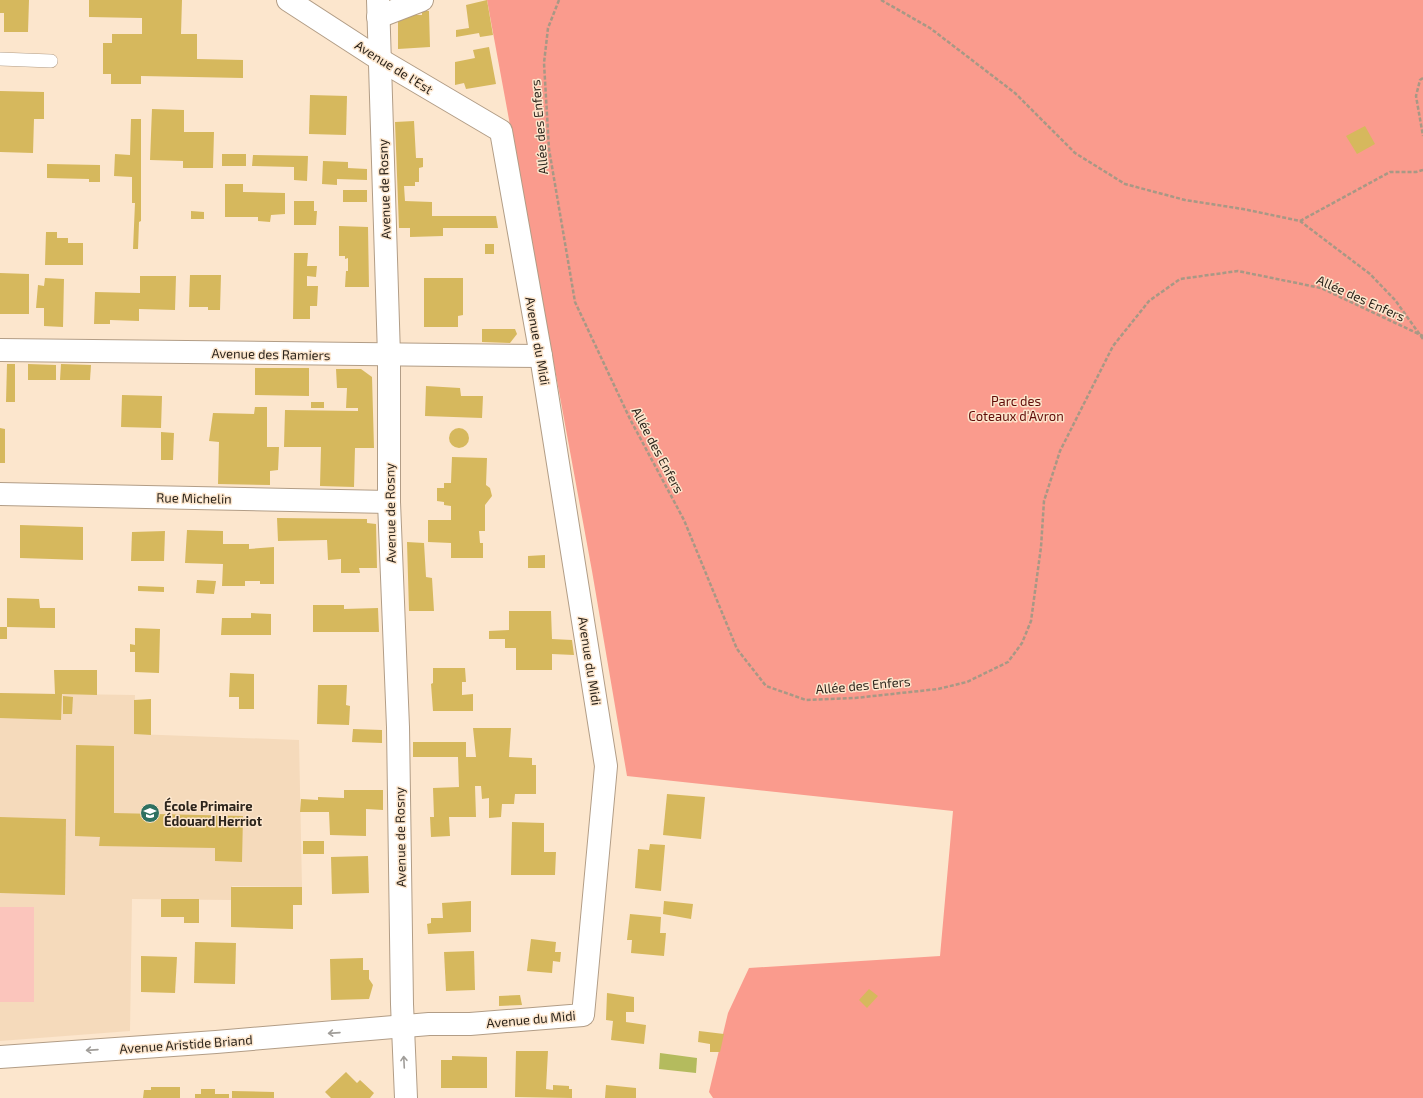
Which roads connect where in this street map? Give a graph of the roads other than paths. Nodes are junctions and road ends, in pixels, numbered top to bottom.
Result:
1 (288, 0) edge
2 (422, 0) edge
3 (378, 8) edge
4 (380, 58) junction
5 (0, 60) edge
6 (51, 61) dead end
7 (501, 131) joint
8 (0, 350) edge
9 (389, 356) junction
10 (541, 356) junction
11 (0, 494) edge
12 (389, 502) junction
13 (402, 1026) junction
14 (0, 1057) edge
15 (406, 1098) edge

1 - 4 street, Avenue de l'Est
2 - 3 street
3 - 4 street, Avenue de Rosny
4 - 7 street, Avenue de l'Est
4 - 9 street, Avenue de Rosny
5 - 6 lane
7 - 10 street, Avenue du Midi
8 - 9 street, Avenue des Ramiers
9 - 10 street, Avenue des Ramiers
9 - 12 street, Avenue de Rosny
10 - 13 street, Avenue du Midi
11 - 12 street, Rue Michelin
12 - 13 street, Avenue de Rosny
13 -> 14 street, Avenue Aristide Briand
15 -> 13 street, Avenue de Rosny

